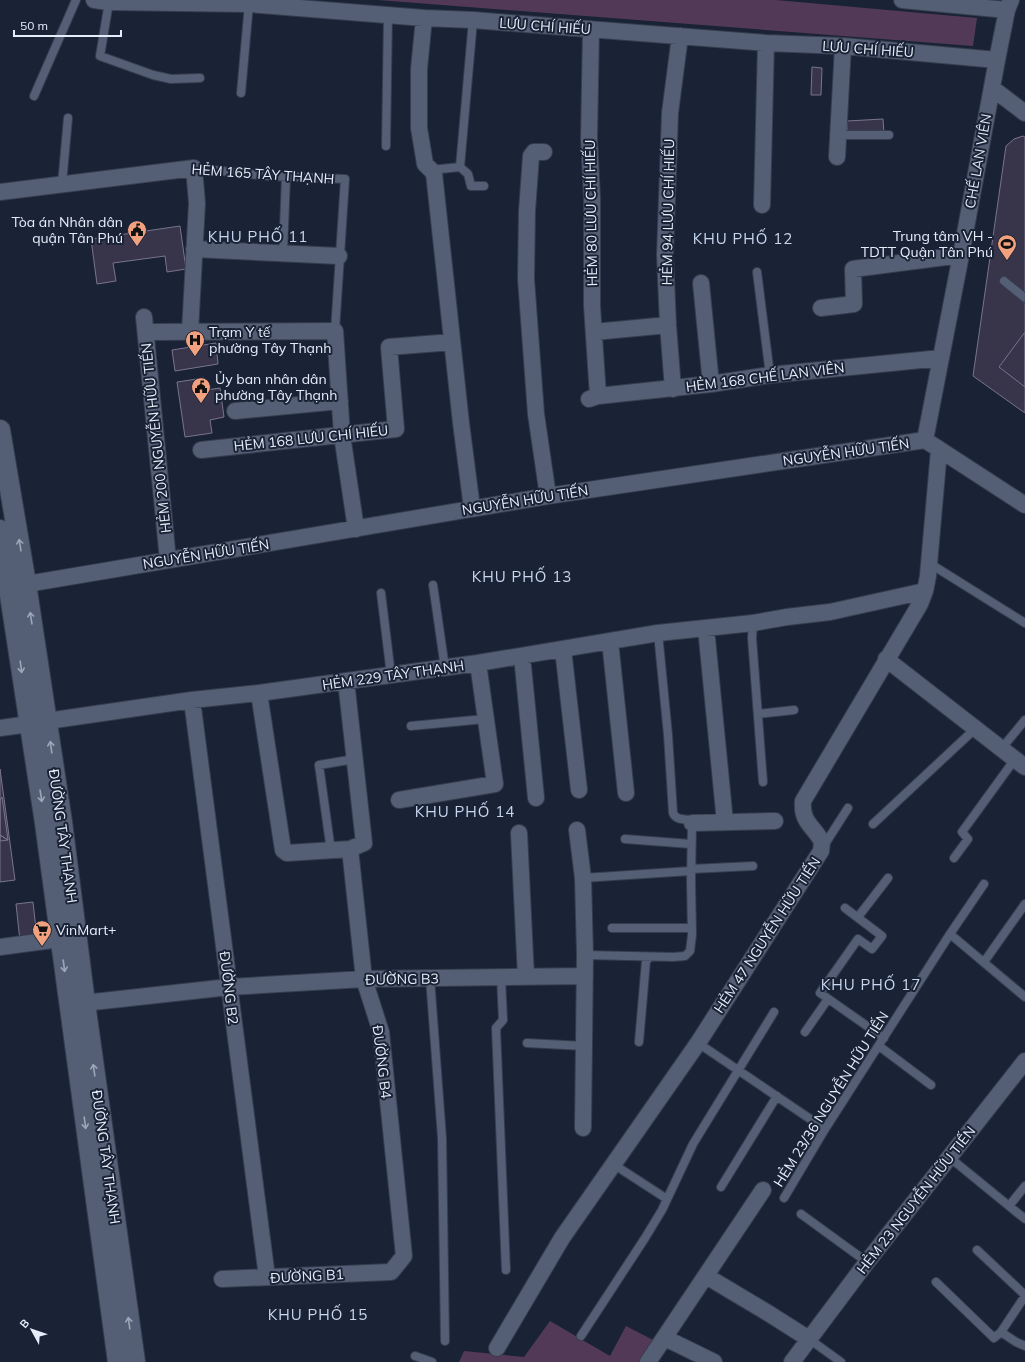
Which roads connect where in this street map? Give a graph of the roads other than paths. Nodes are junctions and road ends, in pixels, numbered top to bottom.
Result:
1 (76, 0) edge
2 (902, 0) edge
3 (101, 1) edge
4 (249, 4) junction
5 (1009, 5) edge
6 (388, 14) junction
7 (424, 18) junction
8 (473, 20) junction
9 (591, 29) junction
10 (680, 36) junction
11 (766, 42) junction
12 (843, 46) junction
13 (997, 60) junction
14 (200, 78) dead end
15 (992, 88) junction
16 (241, 93) dead end
17 (34, 96) dead end
18 (1025, 113) edge
19 (68, 118) dead end
20 (838, 135) junction
21 (889, 136) dead end
22 (386, 146) dead end
23 (544, 152) dead end
24 (837, 157) dead end
25 (460, 167) junction
26 (194, 168) junction
27 (431, 170) junction
28 (286, 177) junction
29 (62, 184) junction
30 (484, 186) dead end
31 (0, 192) edge
32 (762, 205) dead end
33 (194, 249) junction
34 (284, 253) junction
35 (961, 255) junction
36 (339, 256) junction
37 (757, 272) dead end
38 (1004, 282) dead end
39 (701, 283) dead end
40 (1025, 298) edge
41 (821, 308) dead end
42 (668, 325) junction
43 (190, 332) junction
44 (335, 332) junction
45 (594, 332) junction
46 (452, 342) junction
47 (941, 358) junction
48 (770, 375) junction
49 (711, 384) junction
50 (673, 389) junction
51 (594, 398) joint
52 (340, 401) junction
53 (235, 411) dead end
54 (0, 430) edge
55 (342, 435) junction
56 (925, 440) junction
57 (201, 450) dead end
58 (939, 450) junction
59 (548, 496) junction
60 (1025, 505) edge
61 (472, 508) junction
62 (356, 528) junction
63 (0, 530) edge
64 (168, 560) junction
65 (929, 564) junction
66 (18, 585) junction
67 (433, 585) dead end
68 (925, 591) junction
69 (381, 593) dead end
70 (1025, 623) edge
71 (746, 624) junction
72 (706, 628) junction
73 (658, 633) junction
74 (610, 641) junction
75 (564, 649) junction
76 (522, 656) junction
77 (886, 659) junction
78 (478, 663) junction
79 (445, 668) junction
80 (392, 675) junction
81 (346, 681) junction
82 (259, 693) junction
83 (192, 700) junction
84 (794, 710) dead end
85 (758, 714) junction
86 (485, 719) junction
87 (1025, 720) edge
88 (38, 723) junction
89 (412, 726) dead end
90 (0, 728) edge
91 (976, 728) junction
92 (1002, 748) junction
93 (355, 759) junction
94 (1020, 763) edge
95 (763, 782) dead end
96 (579, 790) dead end
97 (626, 793) dead end
98 (536, 798) dead end
99 (399, 800) dead end
100 (848, 808) dead end
101 (775, 821) dead end
102 (725, 822) junction
103 (692, 823) junction
104 (873, 824) dead end
105 (577, 830) dead end
106 (519, 833) dead end
107 (625, 839) dead end
108 (691, 844) junction
109 (822, 847) junction
110 (350, 849) junction
111 (331, 850) junction
112 (954, 858) dead end
113 (753, 866) dead end
114 (691, 870) junction
115 (584, 878) junction
116 (888, 878) dead end
117 (984, 884) dead end
118 (1025, 904) edge
119 (845, 908) dead end
120 (858, 917) junction
121 (612, 928) dead end
122 (692, 928) junction
123 (950, 934) junction
124 (60, 939) junction
125 (0, 947) edge
126 (585, 955) junction
127 (650, 957) junction
128 (984, 962) junction
129 (585, 976) junction
130 (501, 977) junction
131 (526, 977) junction
132 (430, 978) junction
133 (364, 979) junction
134 (229, 988) junction
135 (1025, 997) edge
136 (828, 999) junction
137 (77, 1004) junction
138 (774, 1012) dead end
139 (805, 1032) dead end
140 (884, 1038) junction
141 (639, 1042) dead end
142 (527, 1043) dead end
143 (698, 1043) junction
144 (584, 1046) junction
145 (879, 1046) junction
146 (1025, 1061) edge
147 (738, 1070) junction
148 (931, 1085) dead end
149 (777, 1096) junction
150 (583, 1128) dead end
151 (825, 1129) junction
152 (949, 1157) junction
153 (613, 1164) junction
154 (1025, 1186) edge
155 (721, 1187) dead end
156 (763, 1190) dead end
157 (667, 1198) junction
158 (784, 1198) dead end
159 (1009, 1206) junction
160 (801, 1214) dead end
161 (1025, 1219) edge
162 (977, 1250) dead end
163 (867, 1262) junction
164 (506, 1270) dead end
165 (391, 1272) joint
166 (706, 1276) junction
167 (266, 1277) junction
168 (222, 1279) dead end
169 (936, 1282) dead end
170 (1025, 1295) edge
171 (1001, 1332) junction
172 (581, 1336) dead end
173 (665, 1338) junction
174 (809, 1340) junction
175 (445, 1341) dead end
176 (1025, 1346) edge
177 (497, 1348) dead end
178 (415, 1356) dead end
179 (118, 1362) edge
180 (134, 1362) edge
181 (432, 1362) edge
182 (648, 1362) edge
183 (714, 1362) edge
184 (792, 1362) edge
185 (841, 1362) edge

1 - 17 lane
2 - 5 street
3 - 4 street, LƯU CHÍ HIẾU
3 - 14 lane
4 - 6 street, LƯU CHÍ HIẾU
4 - 16 lane
5 - 13 street, CHẾ LAN VIÊN
6 - 7 street, LƯU CHÍ HIẾU
6 - 22 lane
7 - 8 street, LƯU CHÍ HIẾU
7 - 27 street
8 - 9 street, LƯU CHÍ HIẾU
8 - 25 lane
9 - 10 street, LƯU CHÍ HIẾU
9 - 45 street, HẺM 80 LƯU CHÍ HIẾU
10 - 11 street, LƯU CHÍ HIẾU
10 - 42 street, HẺM 94 LƯU CHÍ HIẾU
11 - 12 street, LƯU CHÍ HIẾU
11 - 32 street
12 - 13 street, LƯU CHÍ HIẾU
12 - 20 street
13 - 15 street, CHẾ LAN VIÊN
15 - 18 street
15 - 35 street, CHẾ LAN VIÊN
19 - 29 lane
20 - 21 lane
20 - 24 street
23 - 59 street
25 - 27 lane
25 - 30 lane
26 - 28 lane, HẺM 165 TÂY THẠNH
26 - 29 street, HẺM 165 TÂY THẠNH
26 - 33 street
27 - 46 street
28 - 34 lane
28 - 36 lane, HẺM 165 TÂY THẠNH
29 - 31 street, HẺM 165 TÂY THẠNH
33 - 34 street
33 - 43 street
34 - 36 street
35 - 41 street
35 - 47 street, CHẾ LAN VIÊN
36 - 44 lane, HẺM 165 TÂY THẠNH
37 - 48 lane
38 - 40 lane
39 - 49 street
42 - 45 street
42 - 50 street, HẺM 94 LƯU CHÍ HIẾU
43 - 44 street
43 - 64 street, HẺM 200 NGUYỄN HỮU TIẾN
44 - 52 street, HẺM 165 TÂY THẠNH
45 - 51 street, HẺM 80 LƯU CHÍ HIẾU
46 - 55 street, HẺM 168 LƯU CHÍ HIẾU
46 - 61 street
47 - 48 street, HẺM 168 CHẾ LAN VIÊN
47 - 56 street, CHẾ LAN VIÊN
48 - 49 street, HẺM 168 CHẾ LAN VIÊN
49 - 50 street, HẺM 168 CHẾ LAN VIÊN
50 - 51 street, HẺM 168 CHẾ LAN VIÊN
52 - 53 street
52 - 55 street, HẺM 165 TÂY THẠNH
66 -> 54 street, ĐƯỜNG TÂY THẠNH
55 - 57 street, HẺM 168 LƯU CHÍ HIẾU
55 - 62 street, HẺM 165 TÂY THẠNH
56 - 58 street, NGUYỄN HỮU TIẾN
56 - 59 street, NGUYỄN HỮU TIẾN
58 - 60 street, NGUYỄN HỮU TIẾN
58 - 65 street, HẺM 47 NGUYỄN HỮU TIẾN
59 - 61 street, NGUYỄN HỮU TIẾN
61 - 62 street, NGUYỄN HỮU TIẾN
62 - 64 street, NGUYỄN HỮU TIẾN
63 - 66 street, ĐƯỜNG TÂY THẠNH
64 - 66 street, NGUYỄN HỮU TIẾN
65 - 68 street, HẺM 47 NGUYỄN HỮU TIẾN
65 - 70 lane
66 - 88 street, ĐƯỜNG TÂY THẠNH
67 - 79 lane
68 - 71 street, HẺM 229 TÂY THẠNH
68 - 77 street, HẺM 47 NGUYỄN HỮU TIẾN
69 - 80 lane
71 - 72 street, HẺM 229 TÂY THẠNH
71 - 85 lane
72 - 73 street, HẺM 229 TÂY THẠNH
72 - 102 street
73 - 74 street, HẺM 229 TÂY THẠNH
73 - 103 lane
74 - 75 street, HẺM 229 TÂY THẠNH
74 - 97 street
75 - 76 street, HẺM 229 TÂY THẠNH
75 - 96 street
76 - 78 street, HẺM 229 TÂY THẠNH
76 - 98 street
77 - 91 street
77 - 109 street, HẺM 47 NGUYỄN HỮU TIẾN
78 - 79 street, HẺM 229 TÂY THẠNH
78 - 86 street
79 - 80 street, HẺM 229 TÂY THẠNH
80 - 81 street, HẺM 229 TÂY THẠNH
81 - 82 street, HẺM 229 TÂY THẠNH
81 - 93 street
82 - 83 street, HẺM 229 TÂY THẠNH
82 - 111 street
83 - 88 street, HẺM 229 TÂY THẠNH
83 - 134 street, ĐƯỜNG B2
84 - 85 lane
85 - 95 lane
86 - 89 lane
86 - 99 street
87 - 92 lane
88 - 90 street, HẺM 229 TÂY THẠNH
88 -> 124 street, ĐƯỜNG TÂY THẠNH
137 -> 88 street, ĐƯỜNG TÂY THẠNH
91 - 92 street
91 - 104 lane
92 - 94 street
93 - 110 street
93 - 111 lane
94 - 112 lane
100 - 109 lane
101 - 102 street
102 - 103 street
103 - 108 lane
105 - 115 street
106 - 131 street
107 - 108 lane
108 - 114 lane
109 - 143 street, HẺM 47 NGUYỄN HỮU TIẾN
110 - 111 street
110 - 133 street, ĐƯỜNG B4
113 - 114 lane
114 - 115 lane
114 - 122 lane
115 - 126 street
116 - 120 lane
117 - 123 lane, HẺM 23/36 NGUYỄN HỮU TIẾN
118 - 128 lane
119 - 120 lane
120 - 136 lane
121 - 122 lane
122 - 127 lane
123 - 128 lane
123 - 140 lane, HẺM 23/36 NGUYỄN HỮU TIẾN
124 - 125 street
124 -> 137 street, ĐƯỜNG TÂY THẠNH
126 - 127 lane
126 - 129 street
127 - 141 lane
128 - 135 lane
129 - 131 street, ĐƯỜNG B3
129 - 144 street
130 - 131 street, ĐƯỜNG B3
130 - 132 street, ĐƯỜNG B3
130 - 164 lane
132 - 133 street, ĐƯỜNG B3
132 - 175 lane
133 - 134 street, ĐƯỜNG B3
133 - 165 street, ĐƯỜNG B4
134 - 137 street, ĐƯỜNG B3
134 - 167 street, ĐƯỜNG B2
136 - 139 lane
136 - 140 lane
137 -> 179 street, ĐƯỜNG TÂY THẠNH
180 -> 137 street, ĐƯỜNG TÂY THẠNH
138 - 147 lane
140 - 145 lane, HẺM 23/36 NGUYỄN HỮU TIẾN
142 - 144 lane
143 - 147 lane
143 - 153 street, HẺM 47 NGUYỄN HỮU TIẾN
144 - 150 street
145 - 148 lane
145 - 151 lane, HẺM 23/36 NGUYỄN HỮU TIẾN
146 - 152 street, HẺM 23 NGUYỄN HỮU TIẾN
147 - 149 lane
147 - 157 lane
149 - 151 lane
149 - 155 lane
151 - 158 lane, HẺM 23/36 NGUYỄN HỮU TIẾN
152 - 159 lane
152 - 163 street, HẺM 23 NGUYỄN HỮU TIẾN
153 - 157 lane
153 - 177 street, HẺM 47 NGUYỄN HỮU TIẾN
154 - 159 lane
156 - 166 street
157 - 172 lane
159 - 161 lane
160 - 163 lane
162 - 170 lane
163 - 174 street, HẺM 23 NGUYỄN HỮU TIẾN
165 - 167 street, ĐƯỜNG B1
166 - 173 street
166 - 174 street
167 - 168 street, ĐƯỜNG B1
169 - 171 lane
170 - 171 lane
171 - 176 lane
173 - 182 street
173 - 183 street
174 - 184 street, HẺM 23 NGUYỄN HỮU TIẾN
174 - 185 lane
178 - 181 lane

